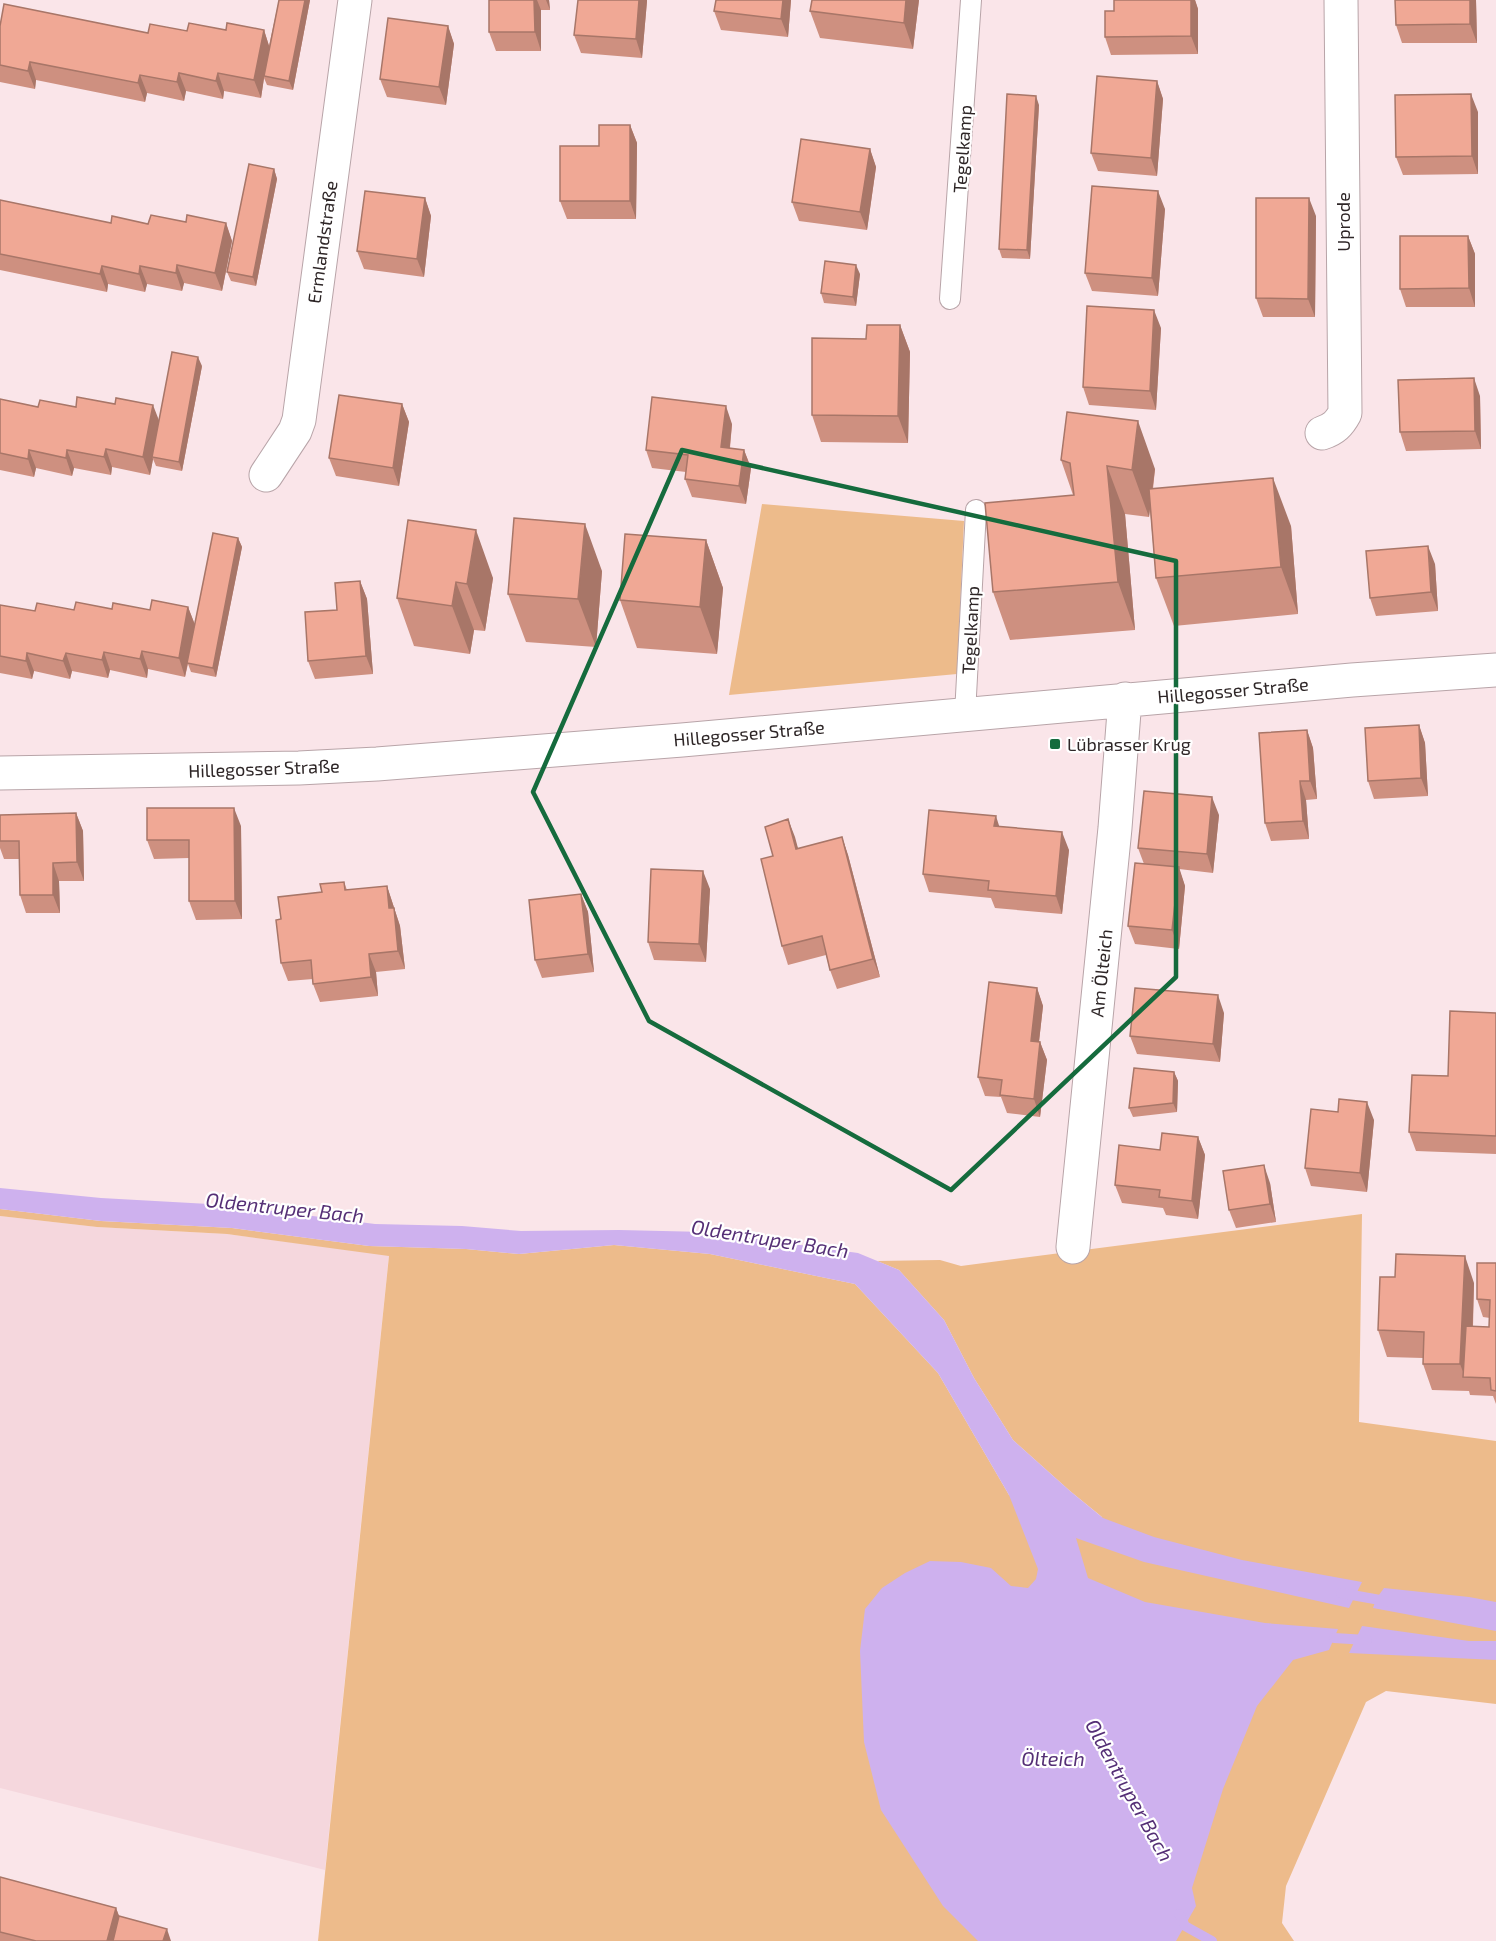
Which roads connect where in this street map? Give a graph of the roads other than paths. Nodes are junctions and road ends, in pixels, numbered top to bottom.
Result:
1 (355, 0) edge
2 (971, 0) edge
3 (1341, 0) edge
4 (950, 299) dead end
5 (1322, 433) dead end
6 (266, 475) dead end
7 (976, 510) dead end
8 (1496, 670) edge
9 (1125, 699) junction
10 (965, 714) junction
11 (0, 773) edge
12 (1074, 1247) dead end

1 - 6 street, Ermlandstraße
2 - 4 lane, Tegelkamp
3 - 5 street, Uprode
7 - 10 lane, Tegelkamp
8 - 9 street, Hillegosser Straße
9 - 10 street, Hillegosser Straße
9 - 12 street, Am Ölteich
10 - 11 street, Hillegosser Straße

